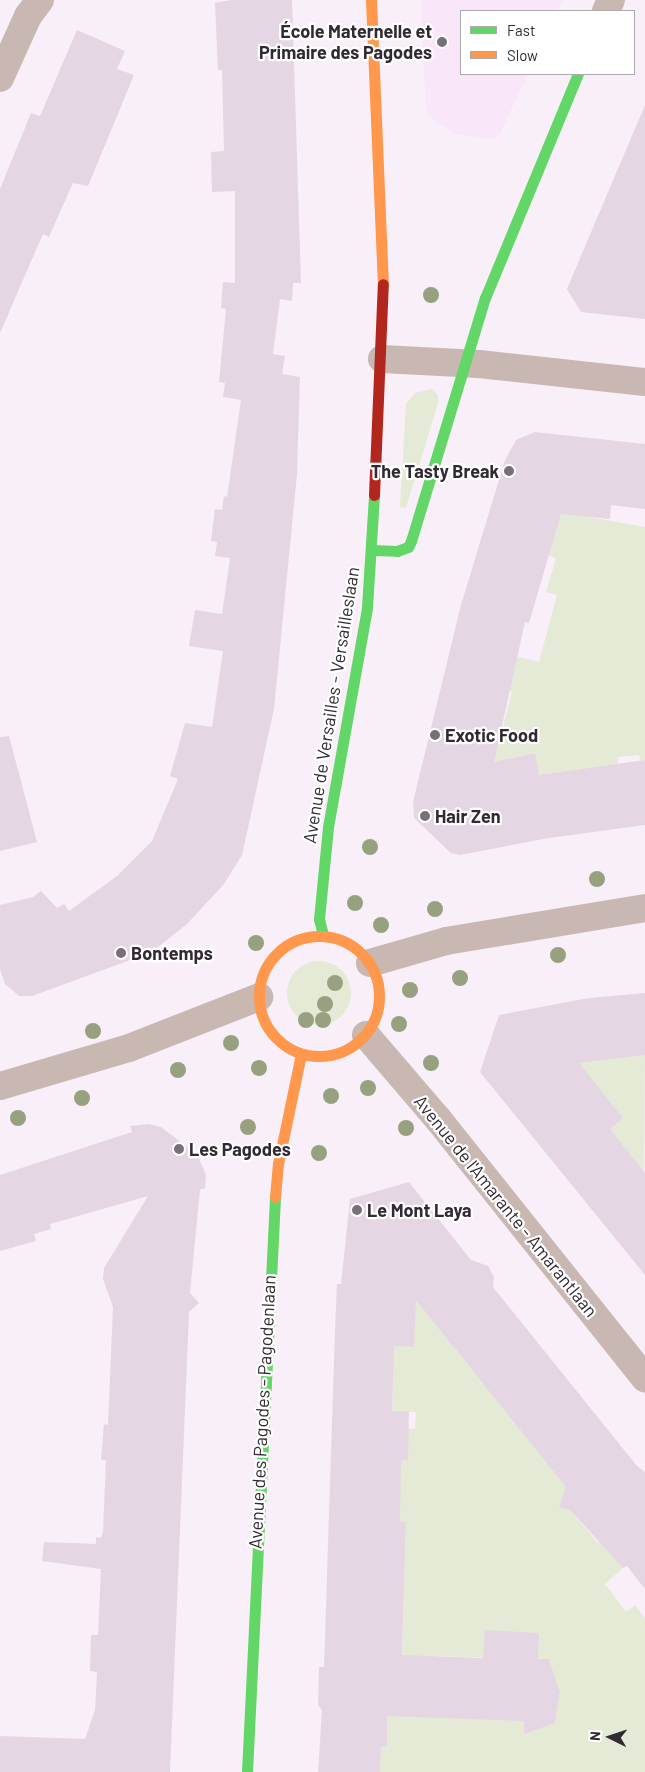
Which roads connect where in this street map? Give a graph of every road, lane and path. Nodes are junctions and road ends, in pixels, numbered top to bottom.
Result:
1 (40, 0) edge
2 (371, 0) edge
3 (578, 75) edge
4 (0, 78) edge
5 (382, 360) junction
6 (464, 363) junction
7 (645, 382) edge
8 (372, 550) junction
9 (645, 908) edge
10 (323, 935) junction
11 (370, 963) junction
12 (259, 997) junction
13 (366, 1035) junction
14 (301, 1054) junction
15 (0, 1086) edge
16 (645, 1378) edge
17 (247, 1772) edge

1 - 4 street
2 - 5 street, Avenue de Versailles - Versailleslaan
3 - 6 street
5 - 6 street
5 - 8 street, Avenue de Versailles - Versailleslaan
6 - 7 street
6 - 8 street
8 - 10 street, Avenue de Versailles - Versailleslaan
9 - 11 street
10 - 11 street
10 - 12 street
11 - 13 street
12 - 14 street
12 - 15 street
13 - 14 street
13 - 16 street, Avenue de l'Amarante - Amarantlaan
14 - 17 street, Avenue des Pagodes - Pagodenlaan

